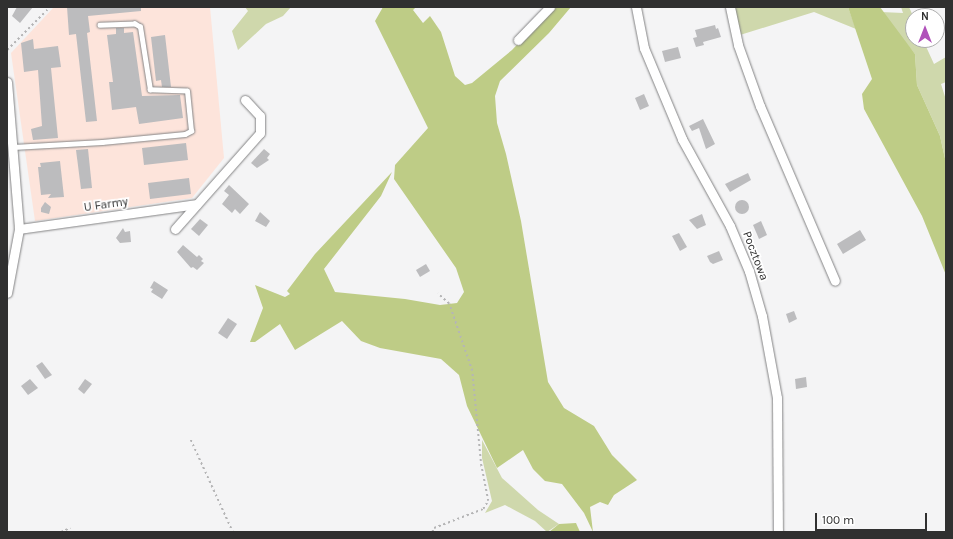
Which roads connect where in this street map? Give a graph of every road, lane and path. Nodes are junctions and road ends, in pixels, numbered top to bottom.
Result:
1 (50, 7) edge
2 (550, 7) edge
3 (636, 7) edge
4 (730, 7) edge
5 (100, 25) dead end
6 (518, 40) dead end
7 (7, 50) edge
8 (7, 82) edge
9 (245, 100) dead end
10 (13, 147) junction
11 (196, 204) junction
12 (19, 229) junction
13 (175, 229) dead end
14 (835, 282) dead end
15 (7, 293) edge
16 (438, 294) dead end
17 (191, 440) dead end
18 (70, 528) dead end
19 (61, 532) edge
20 (233, 532) edge
21 (432, 532) edge
22 (778, 532) edge

1 - 7 path
2 - 6 street
3 - 22 street, Pocztowa
4 - 14 street
5 - 10 lane
8 - 10 street
9 - 11 street
10 - 12 street
11 - 12 street, U Farmy
11 - 13 street
12 - 15 street
16 - 21 path
17 - 20 path
18 - 19 path

